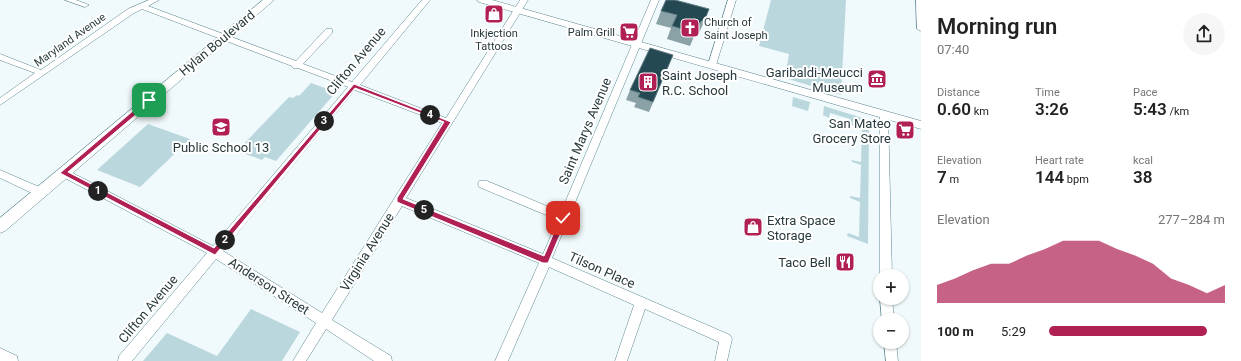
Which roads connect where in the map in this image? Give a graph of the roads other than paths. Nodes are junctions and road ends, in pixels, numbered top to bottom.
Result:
1 (69, 0) edge
2 (155, 0) edge
3 (269, 0) edge
4 (426, 0) edge
5 (482, 0) edge
6 (524, 0) edge
7 (655, 0) edge
8 (732, 0) edge
9 (920, 0) edge
10 (85, 5) dead end
11 (142, 6) junction
12 (518, 10) junction
13 (921, 28) edge
14 (329, 31) dead end
15 (223, 38) junction
16 (637, 43) junction
17 (0, 57) edge
18 (712, 65) junction
19 (296, 66) junction
20 (42, 74) junction
21 (354, 86) junction
22 (0, 102) edge
23 (884, 114) junction
24 (448, 122) junction
25 (921, 125) edge
26 (64, 173) junction
27 (0, 174) edge
28 (483, 184) dead end
29 (40, 192) junction
30 (399, 200) junction
31 (563, 218) junction
32 (0, 227) edge
33 (215, 252) junction
34 (546, 260) junction
35 (886, 269) edge
36 (641, 302) junction
37 (324, 321) junction
38 (891, 349) edge
39 (0, 354) edge
40 (12, 361) edge
41 (124, 361) edge
42 (299, 361) edge
43 (386, 361) edge
44 (501, 361) edge
45 (621, 361) edge
46 (721, 361) edge
47 (892, 361) edge

1 - 10 street
2 - 11 street, Maryland Avenue
3 - 15 main road, Hylan Boulevard
4 - 21 street, Clifton Avenue
5 - 12 street
6 - 12 street, Virginia Avenue
7 - 16 street, Saint Marys Avenue
8 - 18 street
9 - 13 street
11 - 15 street
11 - 20 street, Maryland Avenue
12 - 16 street
12 - 24 street, Virginia Avenue
14 - 19 street
15 - 19 street
15 - 26 main road, Hylan Boulevard
16 - 18 street
16 - 31 street, Saint Marys Avenue
17 - 20 street
18 - 23 street
19 - 21 street
20 - 22 street, Maryland Avenue
21 - 24 street
21 - 33 street, Clifton Avenue
23 - 25 street
23 - 35 street
24 - 30 street, Virginia Avenue
26 - 29 main road, Hylan Boulevard
26 - 33 street, Anderson Street
27 - 29 street
28 - 31 street
29 - 32 main road, Hylan Boulevard
30 - 34 street, Tilson Place
30 - 37 street, Virginia Avenue
31 - 34 street, Saint Marys Avenue
33 - 37 street, Anderson Street
33 - 41 street, Clifton Avenue
34 - 36 street, Tilson Place
34 - 44 street, Saint Marys Avenue
36 - 45 street
36 - 46 street, Tilson Place
37 - 42 street, Virginia Avenue
37 - 43 street, Anderson Street
38 - 47 street
39 - 40 street

